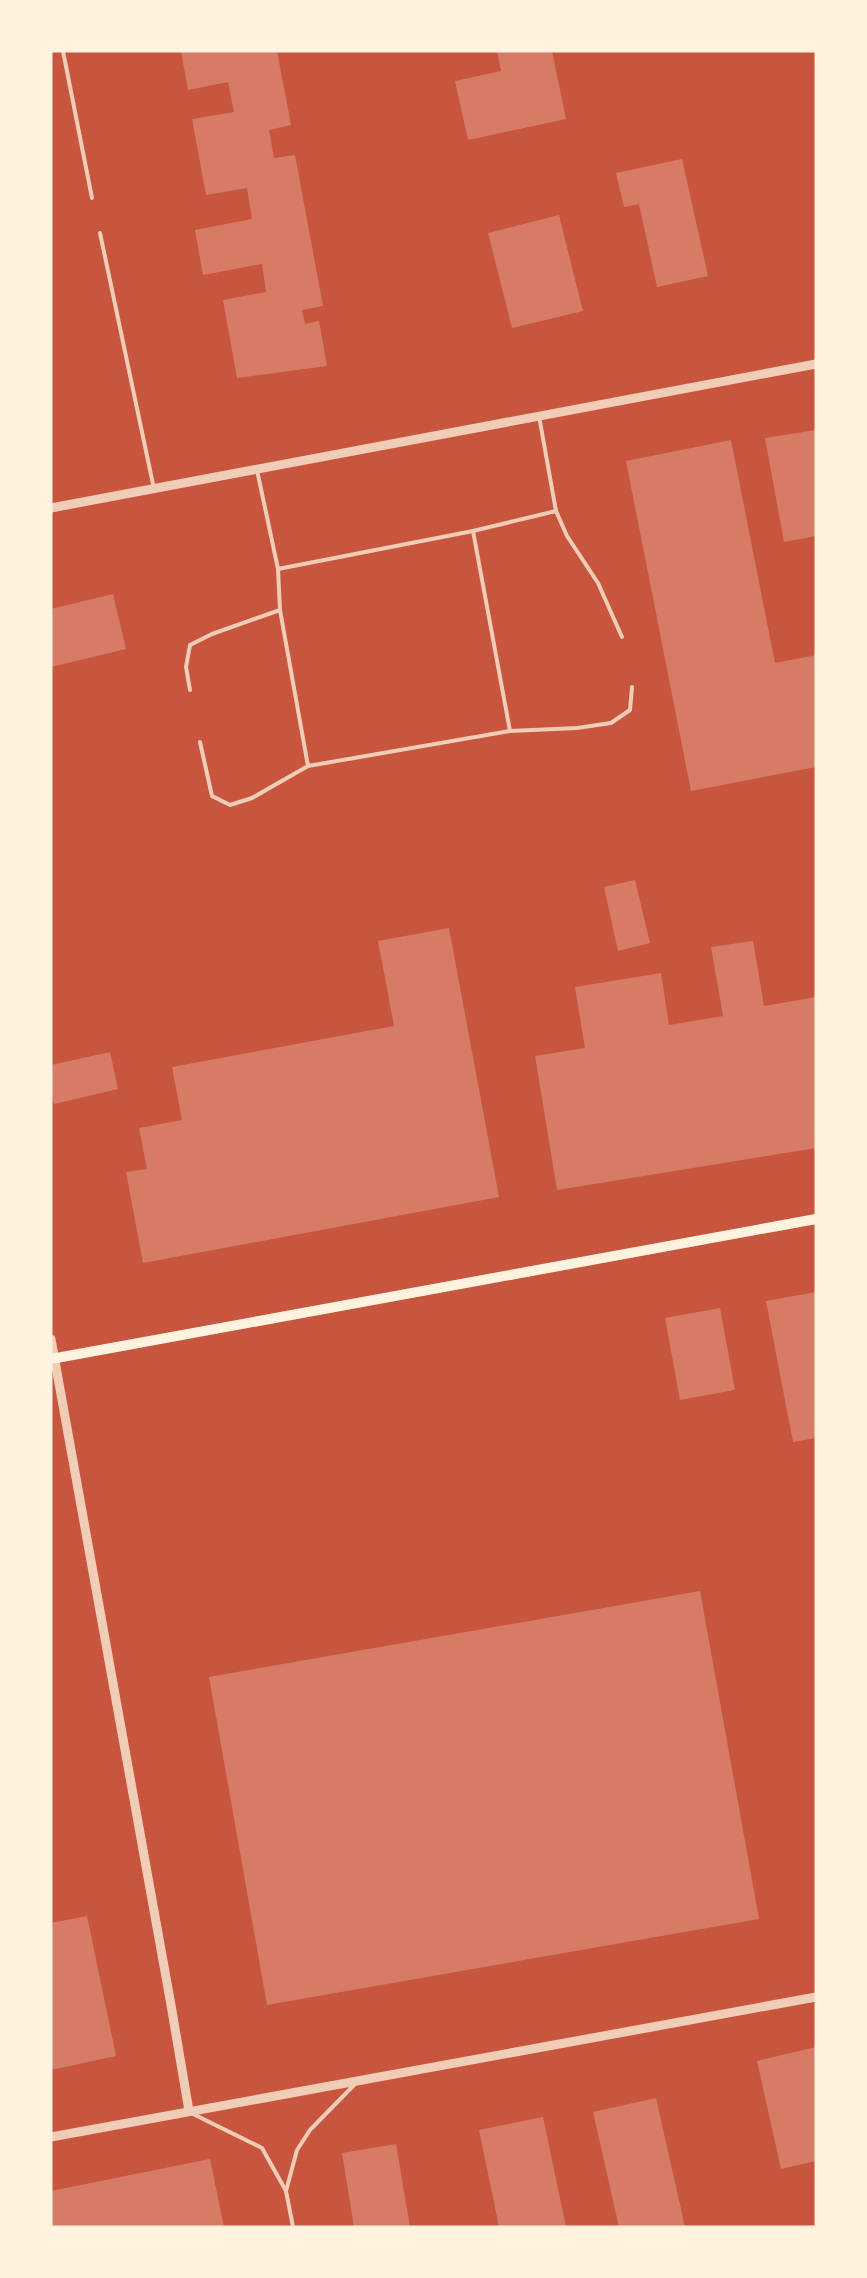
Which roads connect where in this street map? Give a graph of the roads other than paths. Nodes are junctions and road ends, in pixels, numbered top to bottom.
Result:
1 (63, 51) edge
2 (92, 198) dead end
3 (100, 233) dead end
4 (816, 364) edge
5 (539, 416) junction
6 (257, 470) junction
7 (154, 489) junction
8 (51, 508) edge
9 (556, 511) junction
10 (473, 531) junction
11 (278, 569) junction
12 (280, 610) junction
13 (622, 637) dead end
14 (632, 687) dead end
15 (190, 690) dead end
16 (510, 731) junction
17 (200, 742) dead end
18 (308, 766) junction
19 (816, 1219) edge
20 (51, 1338) edge
21 (53, 1359) edge
22 (816, 1998) edge
23 (358, 2081) junction
24 (189, 2111) junction
25 (51, 2137) edge
26 (286, 2191) junction
27 (293, 2227) edge

1 - 2 lane
3 - 7 lane
4 - 5 street
5 - 6 street
5 - 9 lane
6 - 7 street
6 - 11 lane
7 - 8 street
9 - 10 lane
9 - 13 lane
10 - 11 lane
10 - 16 lane
11 - 12 lane
12 - 15 lane
12 - 18 lane
14 - 16 lane
16 - 18 lane
17 - 18 lane
19 - 21 main road
20 - 21 street
21 - 24 street
22 - 23 street
23 - 24 street
23 - 26 lane
24 - 25 street
24 - 26 lane
26 - 27 lane

